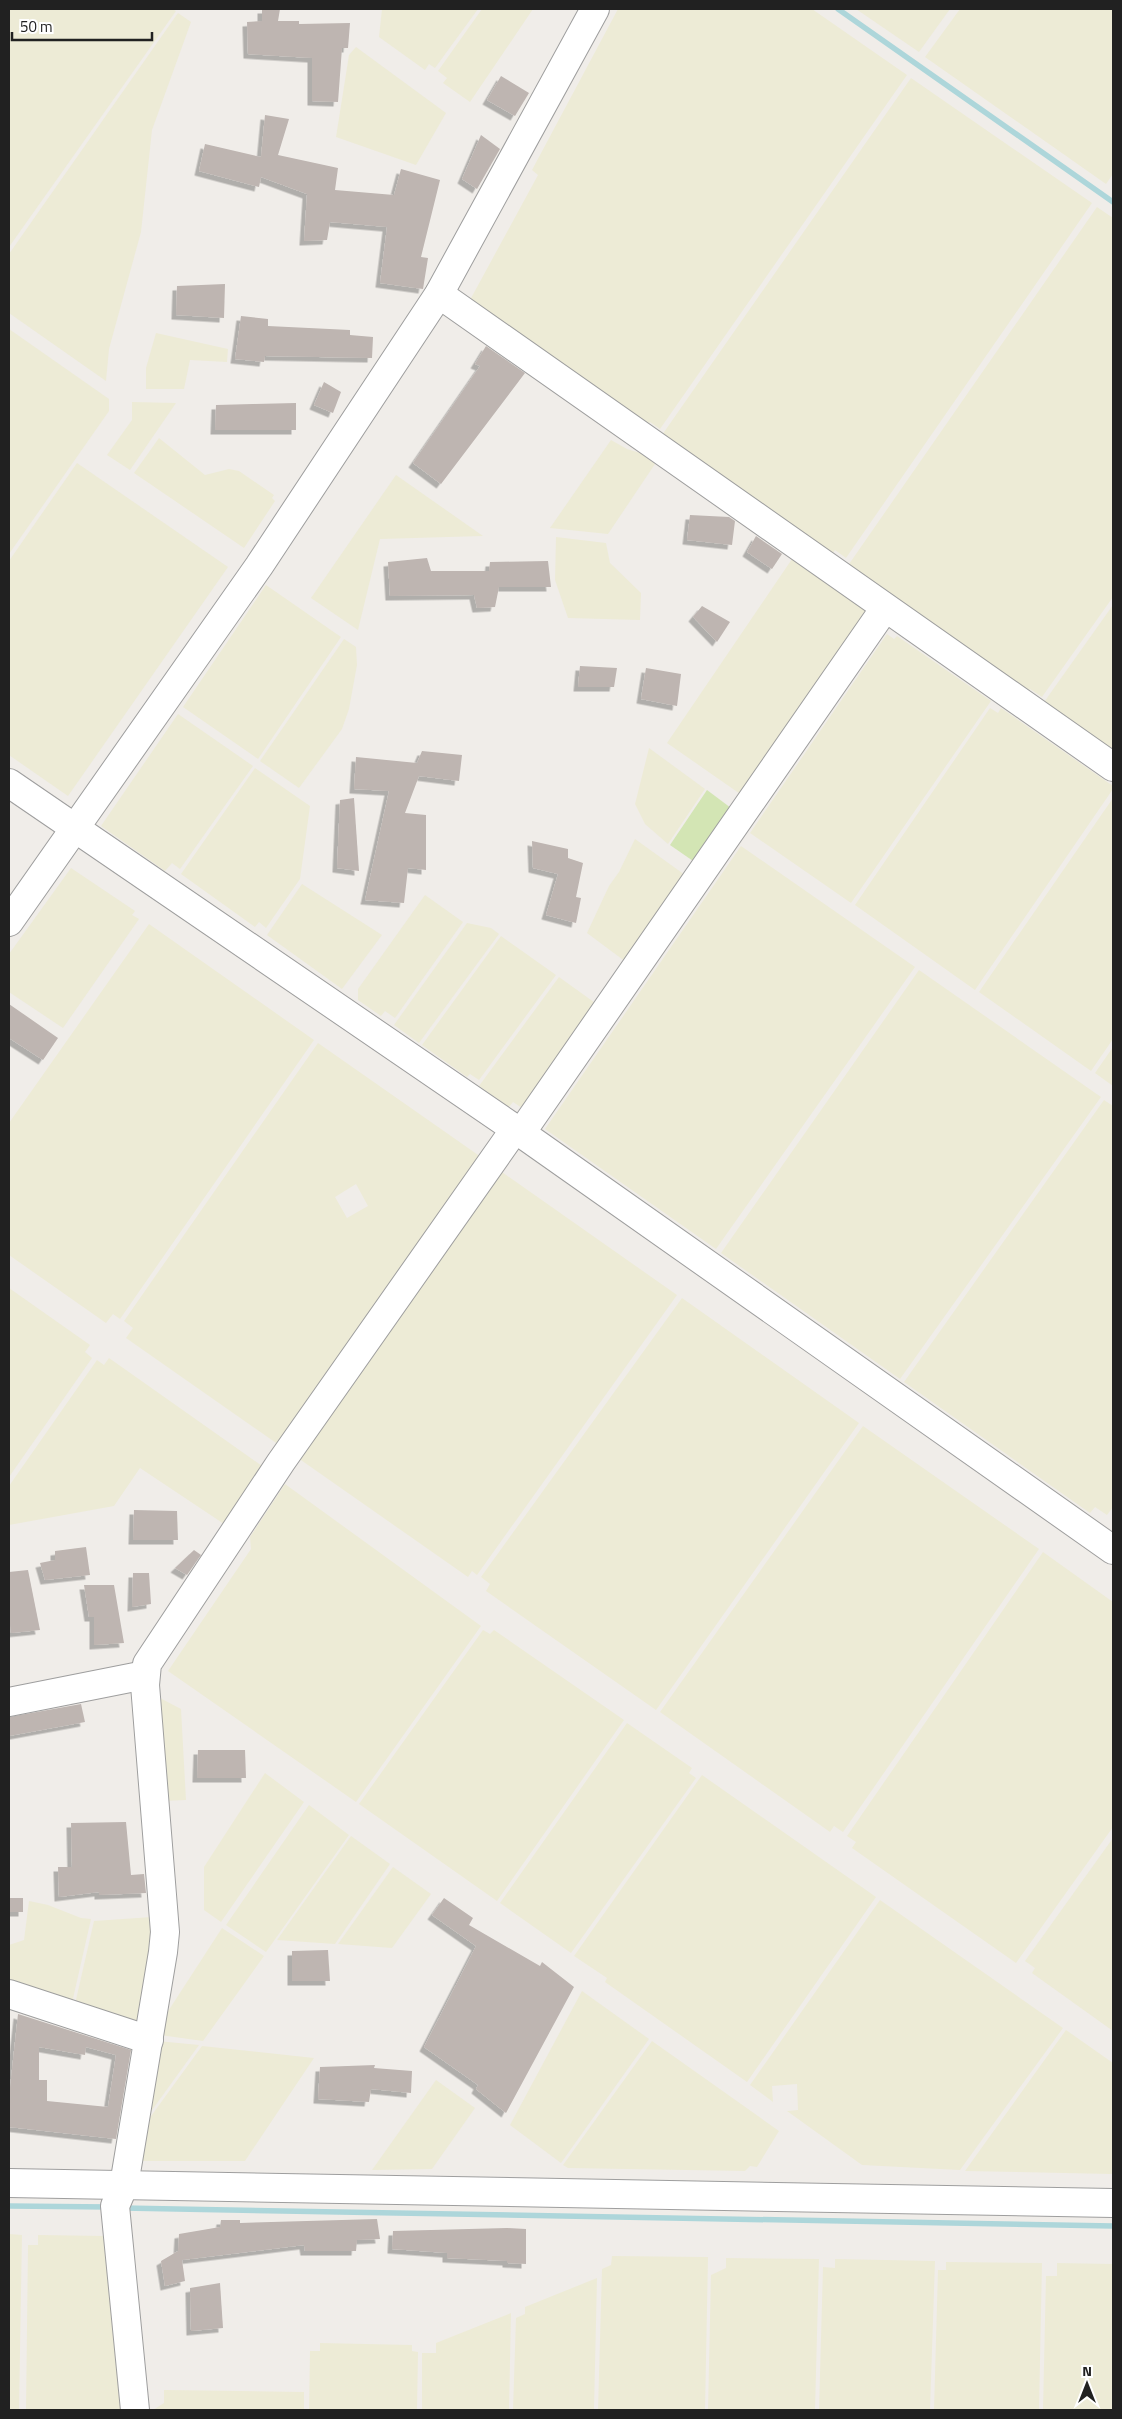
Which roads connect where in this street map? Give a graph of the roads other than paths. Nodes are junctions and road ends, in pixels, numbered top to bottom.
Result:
1 (595, 9) edge
2 (438, 294) junction
3 (885, 608) junction
4 (1113, 767) edge
5 (9, 783) edge
6 (75, 829) junction
7 (9, 922) edge
8 (509, 1140) junction
9 (1113, 1550) edge
10 (145, 1676) junction
11 (9, 1702) edge
12 (9, 1994) edge
13 (149, 2040) junction
14 (9, 2183) edge
15 (118, 2203) junction
16 (1113, 2203) edge
17 (135, 2410) edge

1 - 2 street
2 - 3 street
2 - 6 street
3 - 4 street
3 - 8 street
5 - 6 street
6 - 7 street
6 - 8 street
8 - 9 street
8 - 10 street
10 - 11 street
10 - 13 street
12 - 13 street
13 - 15 street
14 - 15 street
15 - 16 street
15 - 17 street

